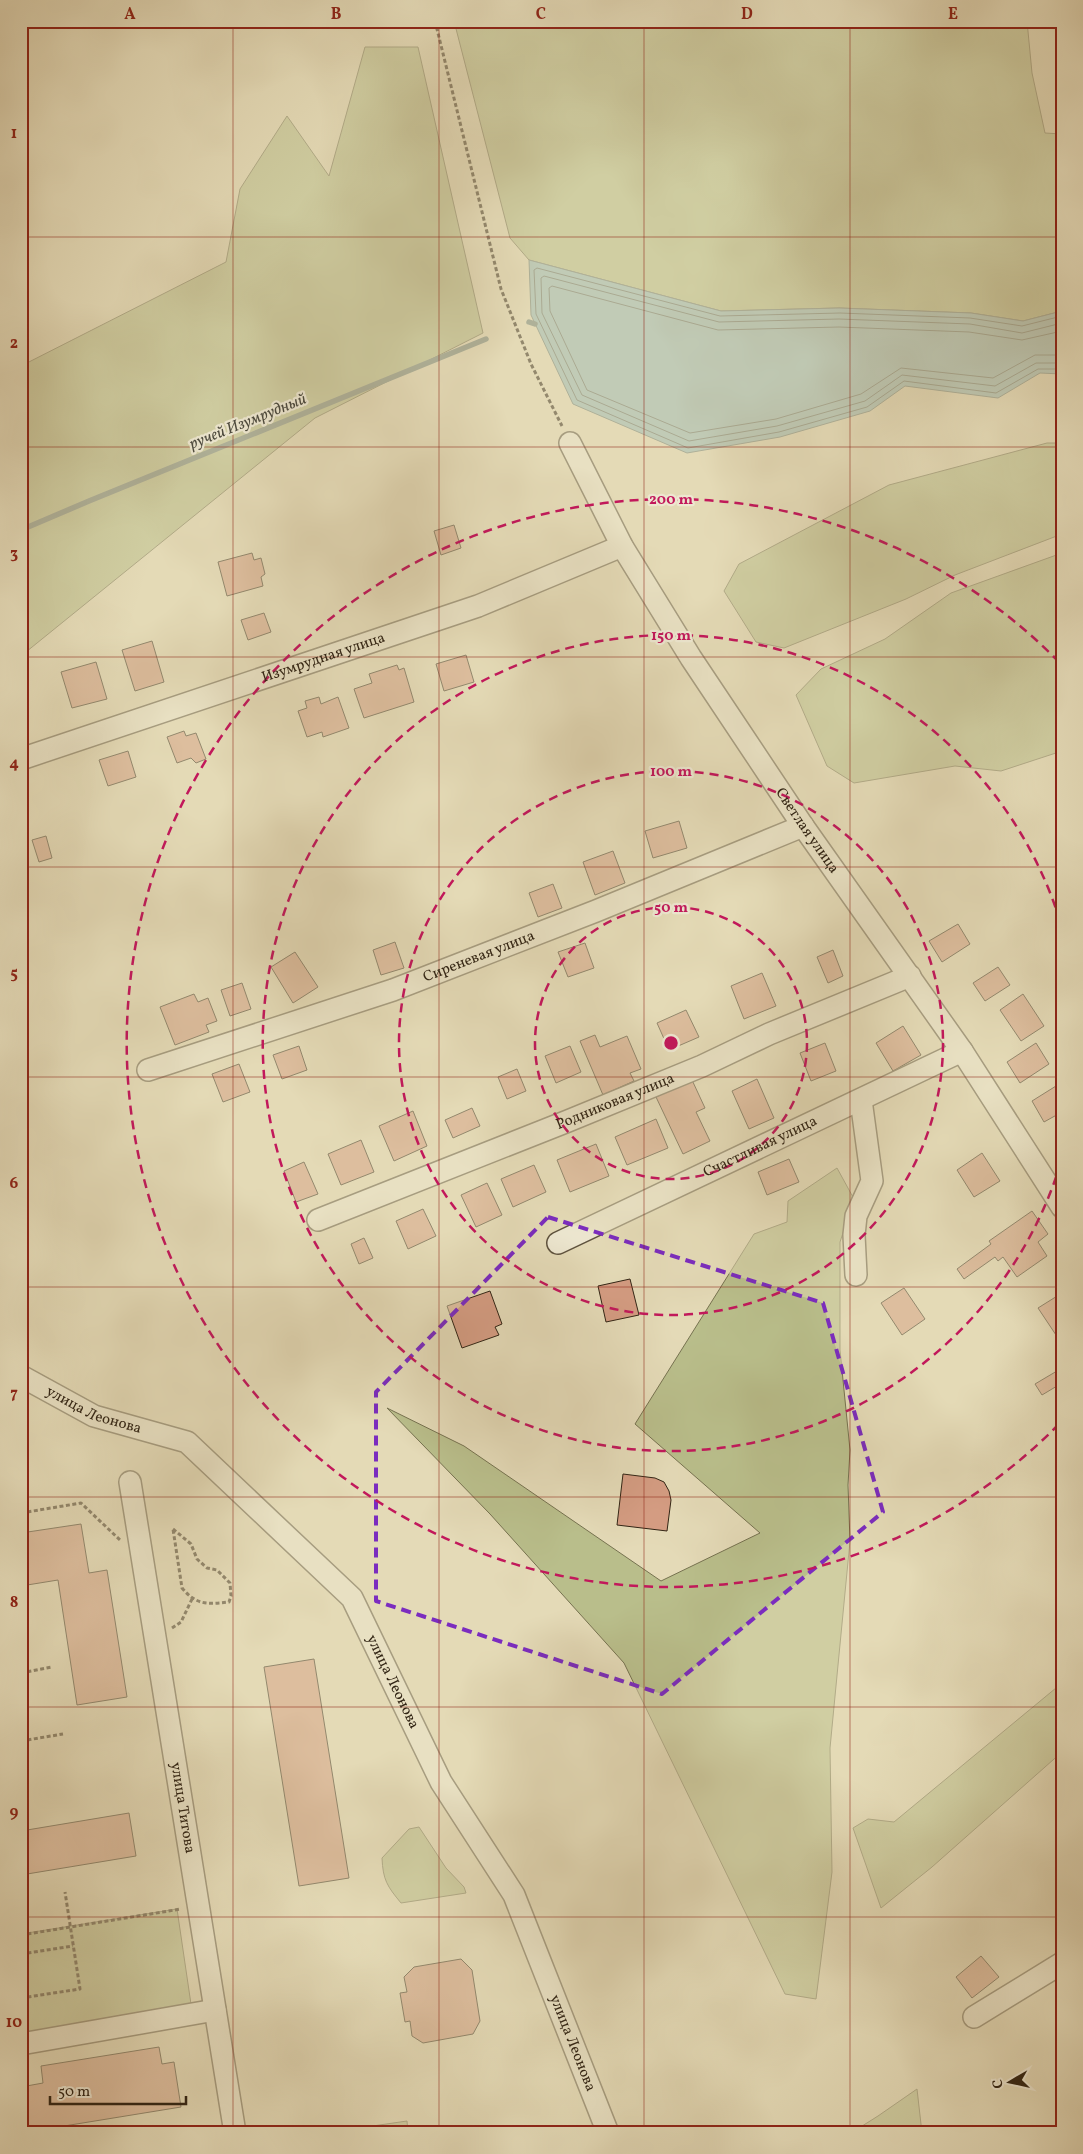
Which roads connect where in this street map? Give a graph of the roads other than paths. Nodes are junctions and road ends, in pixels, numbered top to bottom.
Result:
1 (570, 443) road end
2 (622, 546) junction
3 (21, 758) edge
4 (803, 826) junction
5 (910, 976) junction
6 (962, 1051) junction
7 (148, 1070) dead end
8 (861, 1100) junction
9 (1062, 1207) edge
10 (318, 1220) dead end
11 (558, 1243) dead end
12 (856, 1275) dead end
13 (21, 1376) edge
14 (130, 1482) dead end
15 (1062, 1963) edge
16 (215, 2010) junction
17 (974, 2017) dead end
18 (21, 2044) edge
19 (235, 2133) edge
20 (608, 2133) edge

1 - 2 street, Светлая улица
2 - 3 street, Изумрудная улица
2 - 4 street, Светлая улица
4 - 5 street, Светлая улица
4 - 7 street, Сиреневая улица
5 - 6 street, Светлая улица
5 - 10 street, Родниковая улица
6 - 8 street, Счастливая улица
6 - 9 street, Светлая улица
8 - 11 street, Счастливая улица
8 - 12 street
13 - 20 street, улица Леонова
14 - 16 street, улица Титова
15 - 17 street
16 - 18 street
16 - 19 street, улица Титова

